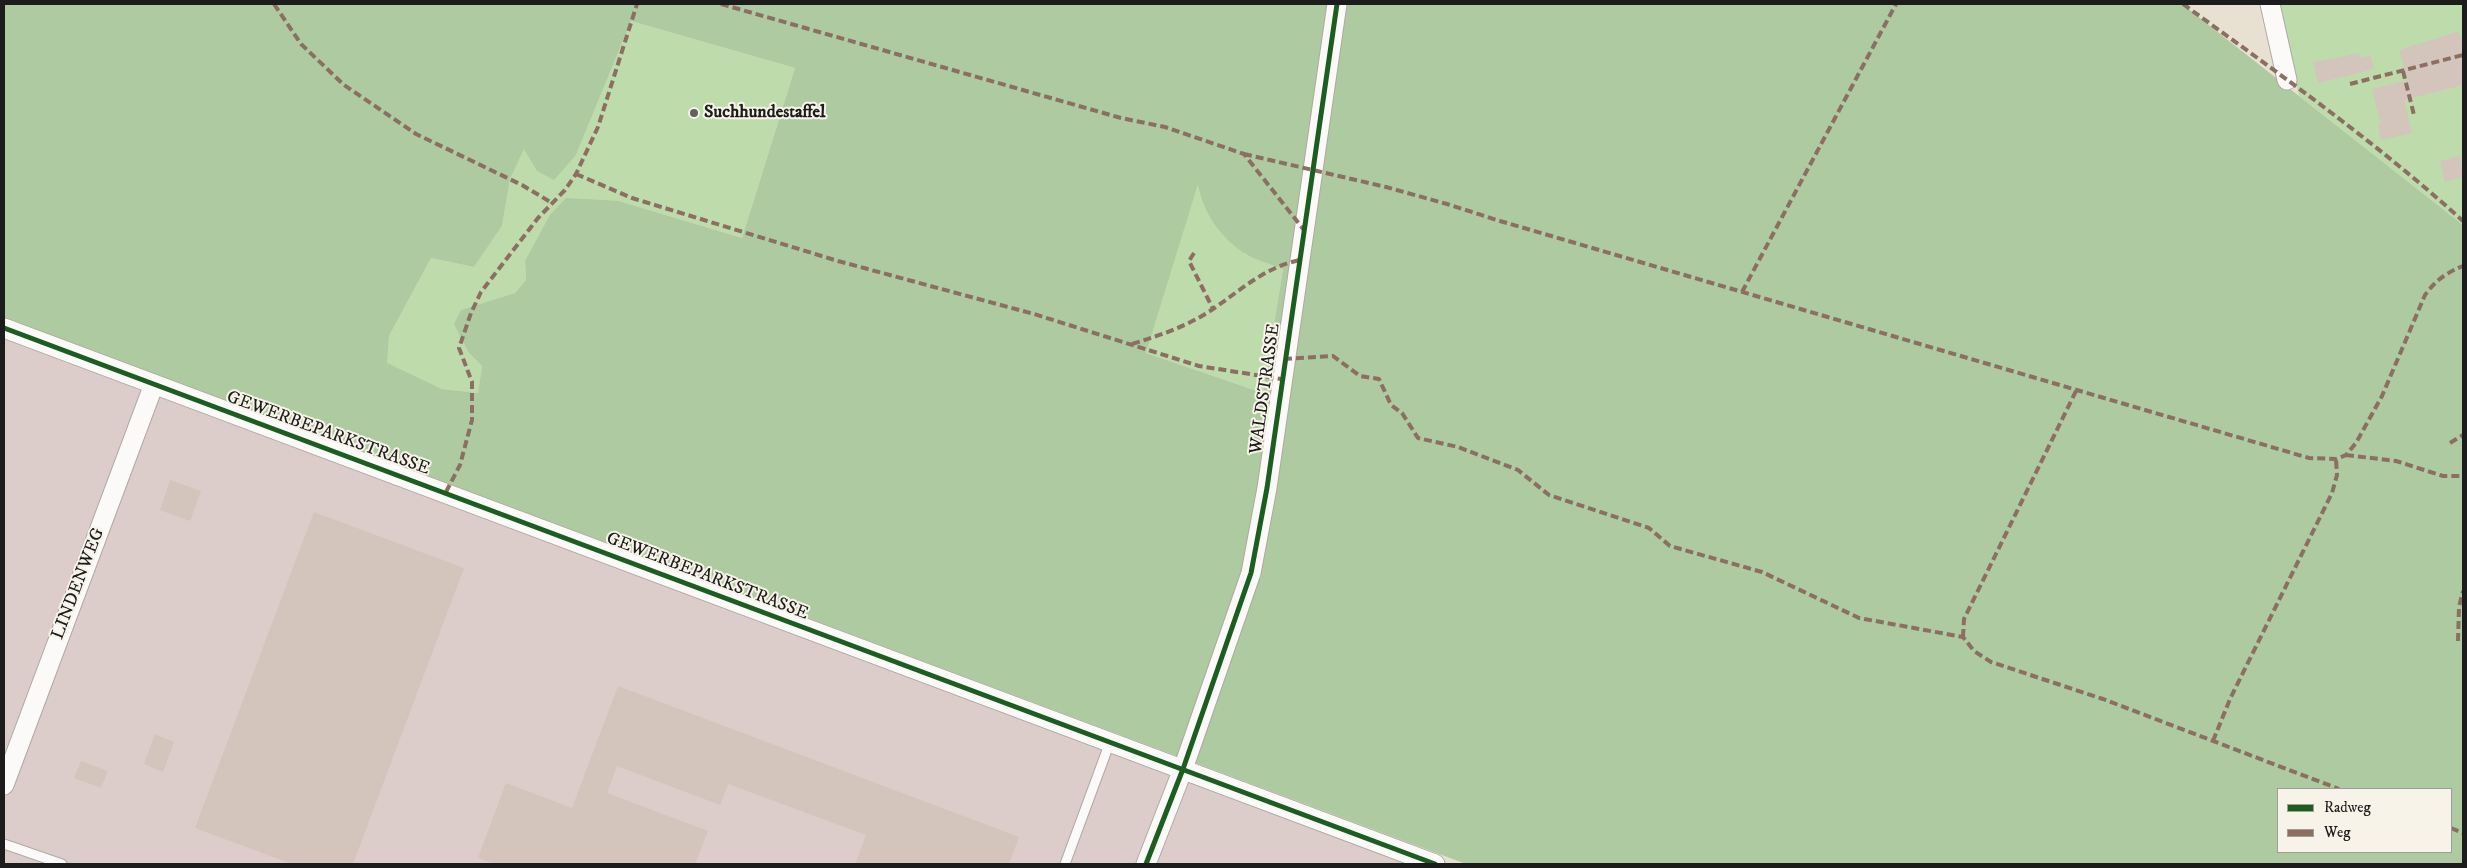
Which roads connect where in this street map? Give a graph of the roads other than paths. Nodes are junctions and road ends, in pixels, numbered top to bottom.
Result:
1 (1337, 4) edge
2 (2270, 4) edge
3 (2287, 80) dead end
4 (4, 328) edge
5 (154, 384) junction
6 (1110, 742) junction
7 (1183, 769) junction
8 (4, 785) edge
9 (4, 844) edge
10 (62, 864) edge
11 (1065, 864) edge
12 (1146, 864) edge
13 (1435, 864) edge

1 - 7 street, WALDSTRASSE
2 - 3 street
4 - 5 street, GEWERBEPARKSTRASSE
5 - 6 street, GEWERBEPARKSTRASSE
5 - 8 street, LINDENWEG
6 - 7 street, GEWERBEPARKSTRASSE
6 - 11 lane
7 - 12 street, WALDSTRASSE
7 - 13 street, GEWERBEPARKSTRASSE
9 - 10 lane

